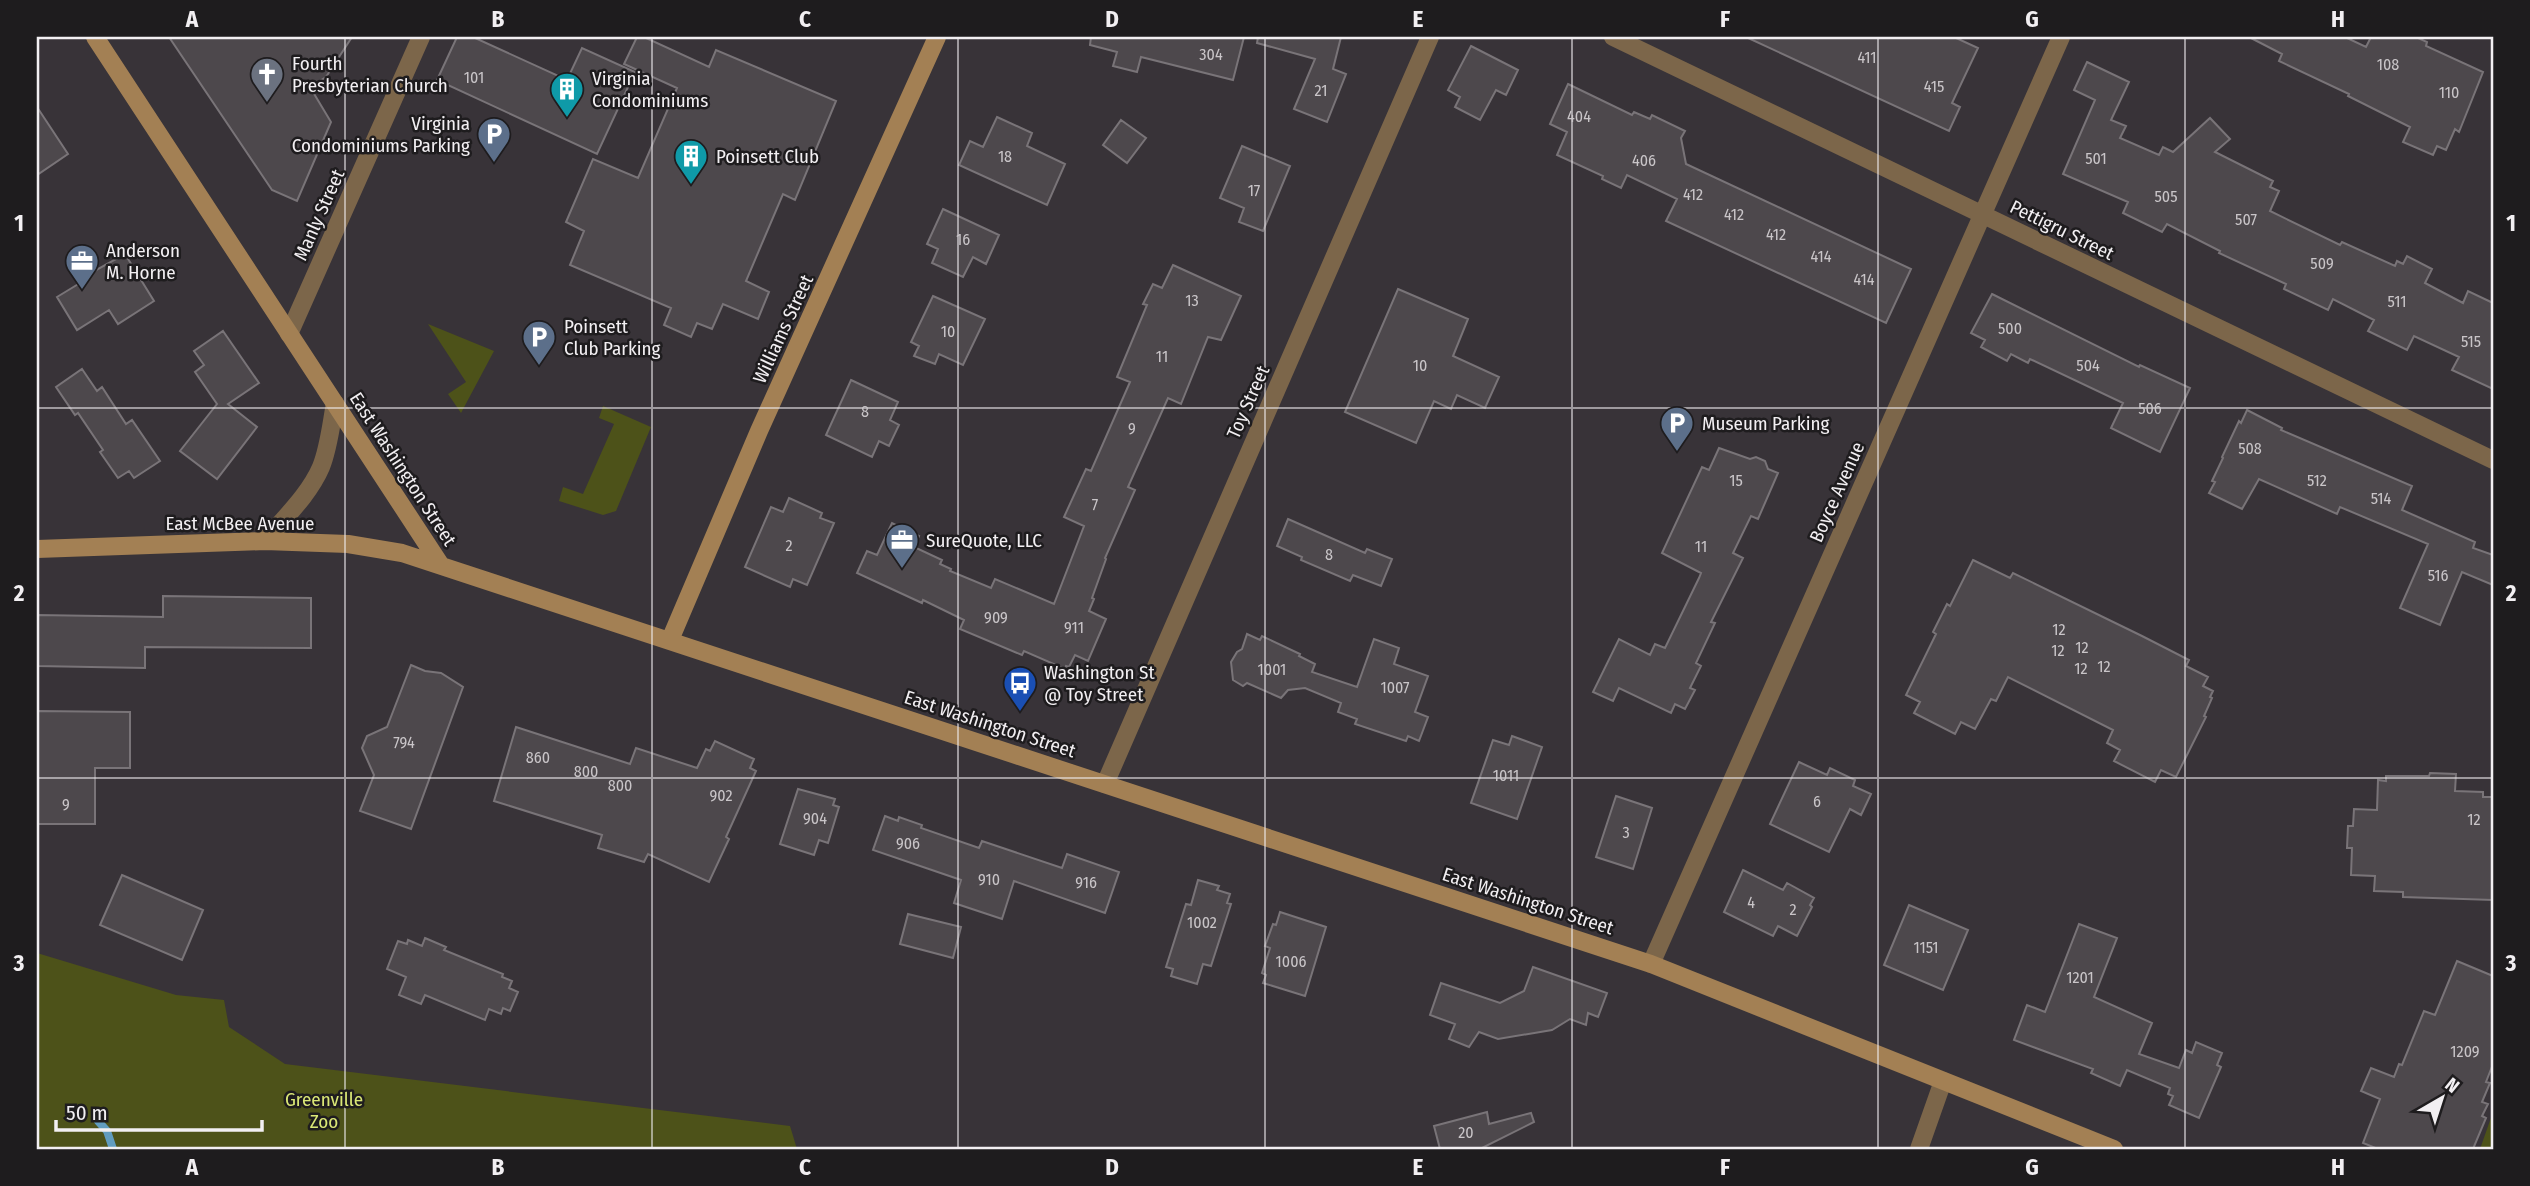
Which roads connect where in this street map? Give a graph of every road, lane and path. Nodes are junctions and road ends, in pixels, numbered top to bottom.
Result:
1 (94, 37) edge
2 (421, 37) edge
3 (937, 37) edge
4 (1430, 37) edge
5 (1613, 37) edge
6 (2061, 37) edge
7 (1982, 216) junction
8 (289, 334) junction
9 (335, 403) junction
10 (2493, 460) edge
11 (265, 541) junction
12 (37, 549) edge
13 (440, 564) junction
14 (670, 640) junction
15 (1105, 784) junction
16 (1651, 964) junction
17 (1943, 1081) junction
18 (1919, 1149) edge
19 (2114, 1149) edge

1 - 8 street, East Washington Street
2 - 8 street, Manly Street
3 - 14 street, Williams Street
4 - 15 street, Toy Street
5 - 7 street, Pettigru Street
6 - 7 street, Boyce Avenue
7 - 10 street, Pettigru Street
7 - 16 street, Boyce Avenue
8 - 9 street, East Washington Street
9 - 11 street
9 - 13 street, East Washington Street
11 - 12 street, East McBee Avenue
11 - 13 street, East McBee Avenue
13 - 14 street, East Washington Street
14 - 15 street, East Washington Street
15 - 16 street, East Washington Street
16 - 17 street, East Washington Street
17 - 18 street
17 - 19 street, East Washington Street

